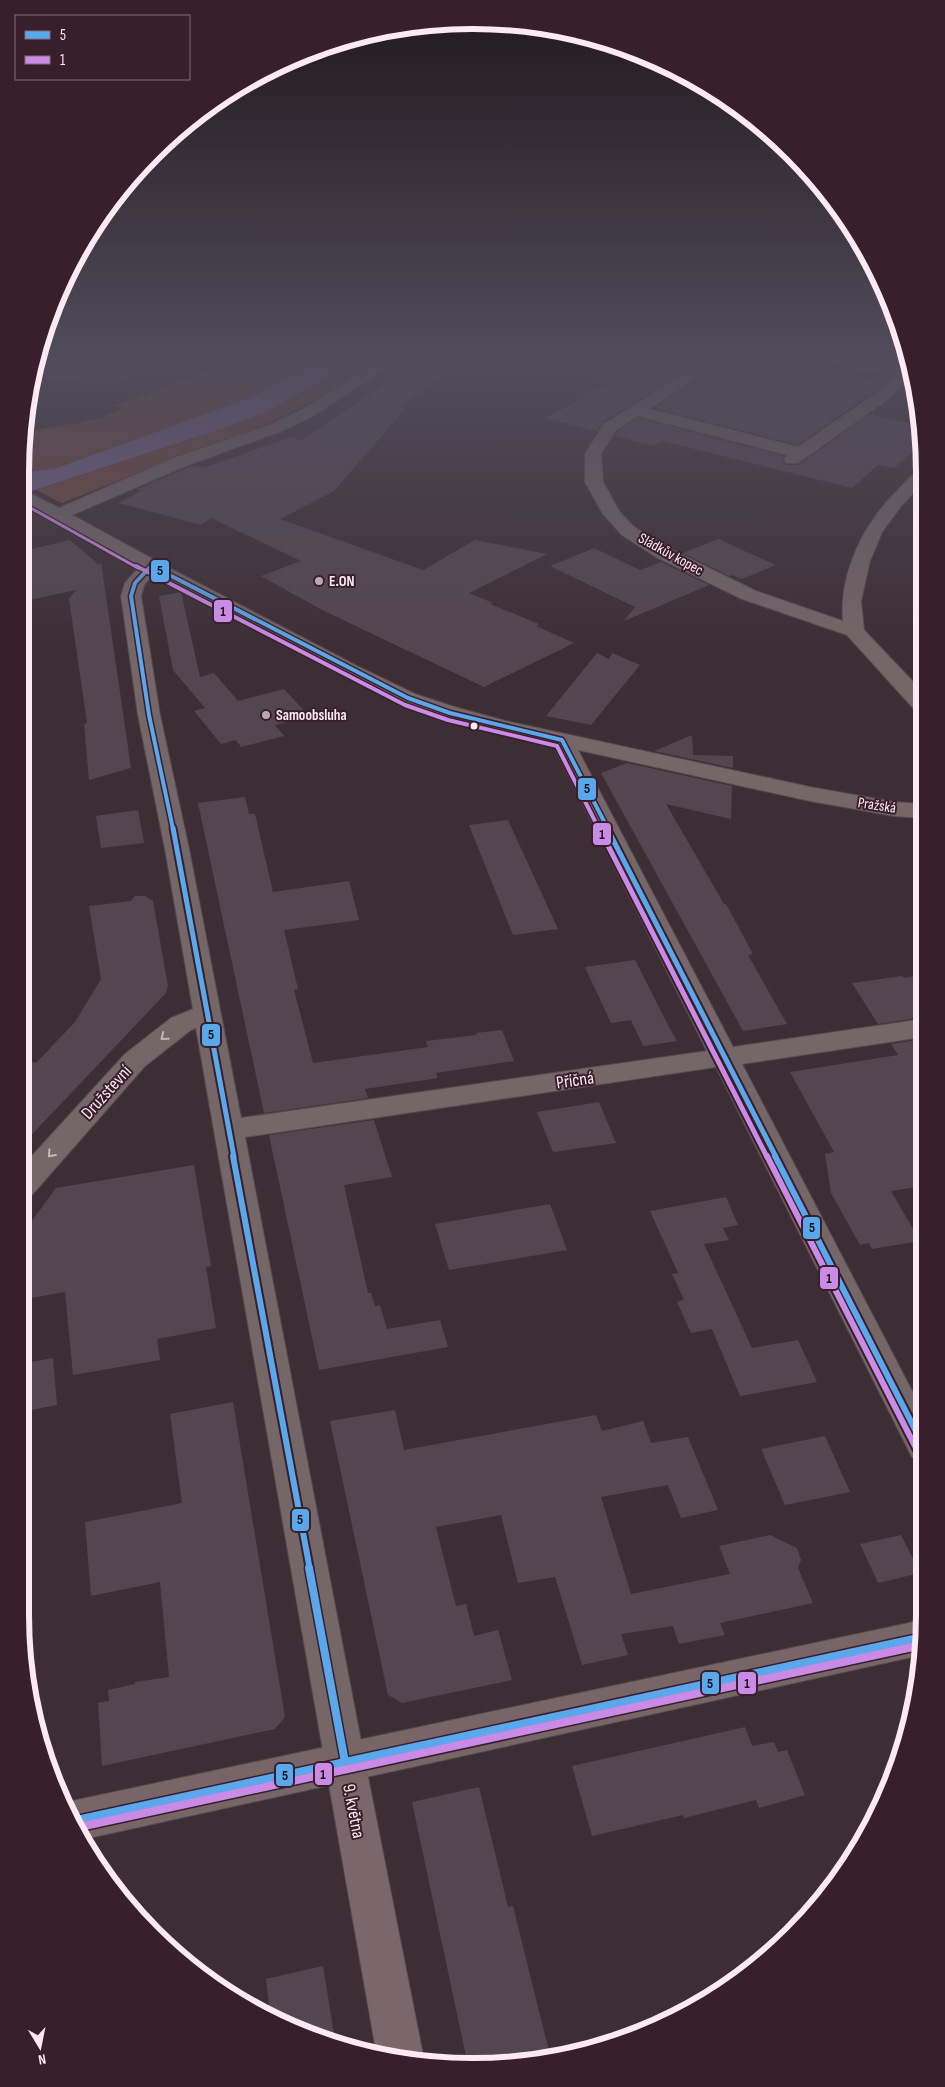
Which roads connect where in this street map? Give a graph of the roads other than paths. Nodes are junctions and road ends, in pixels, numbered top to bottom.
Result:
1 (195, 456) edge
2 (593, 456) edge
3 (916, 481) edge
4 (29, 499) edge
5 (55, 512) junction
6 (152, 566) junction
7 (854, 631) junction
8 (916, 698) edge
9 (562, 740) junction
10 (916, 811) edge
11 (206, 1014) junction
12 (916, 1029) edge
13 (725, 1058) junction
14 (228, 1130) junction
15 (29, 1178) edge
16 (916, 1431) edge
17 (915, 1639) edge
18 (345, 1762) junction
19 (79, 1819) edge
20 (400, 2052) edge

1 - 5 street
2 - 7 street, Sládkův kopec
3 - 7 street
4 - 5 street, Pražská
5 - 6 street, Pražská
6 - 9 street, Pražská
6 - 11 street, 9. května
7 - 8 street, Sládkův kopec
9 - 10 street, Pražská
9 - 13 street
11 - 14 street, 9. května
11 -> 15 street, Družstevní
12 - 13 street, Příčná
13 - 14 street, Příčná
13 - 16 street
14 - 18 street, 9. května
17 - 18 main road
18 - 19 main road
18 - 20 main road, 9. května

